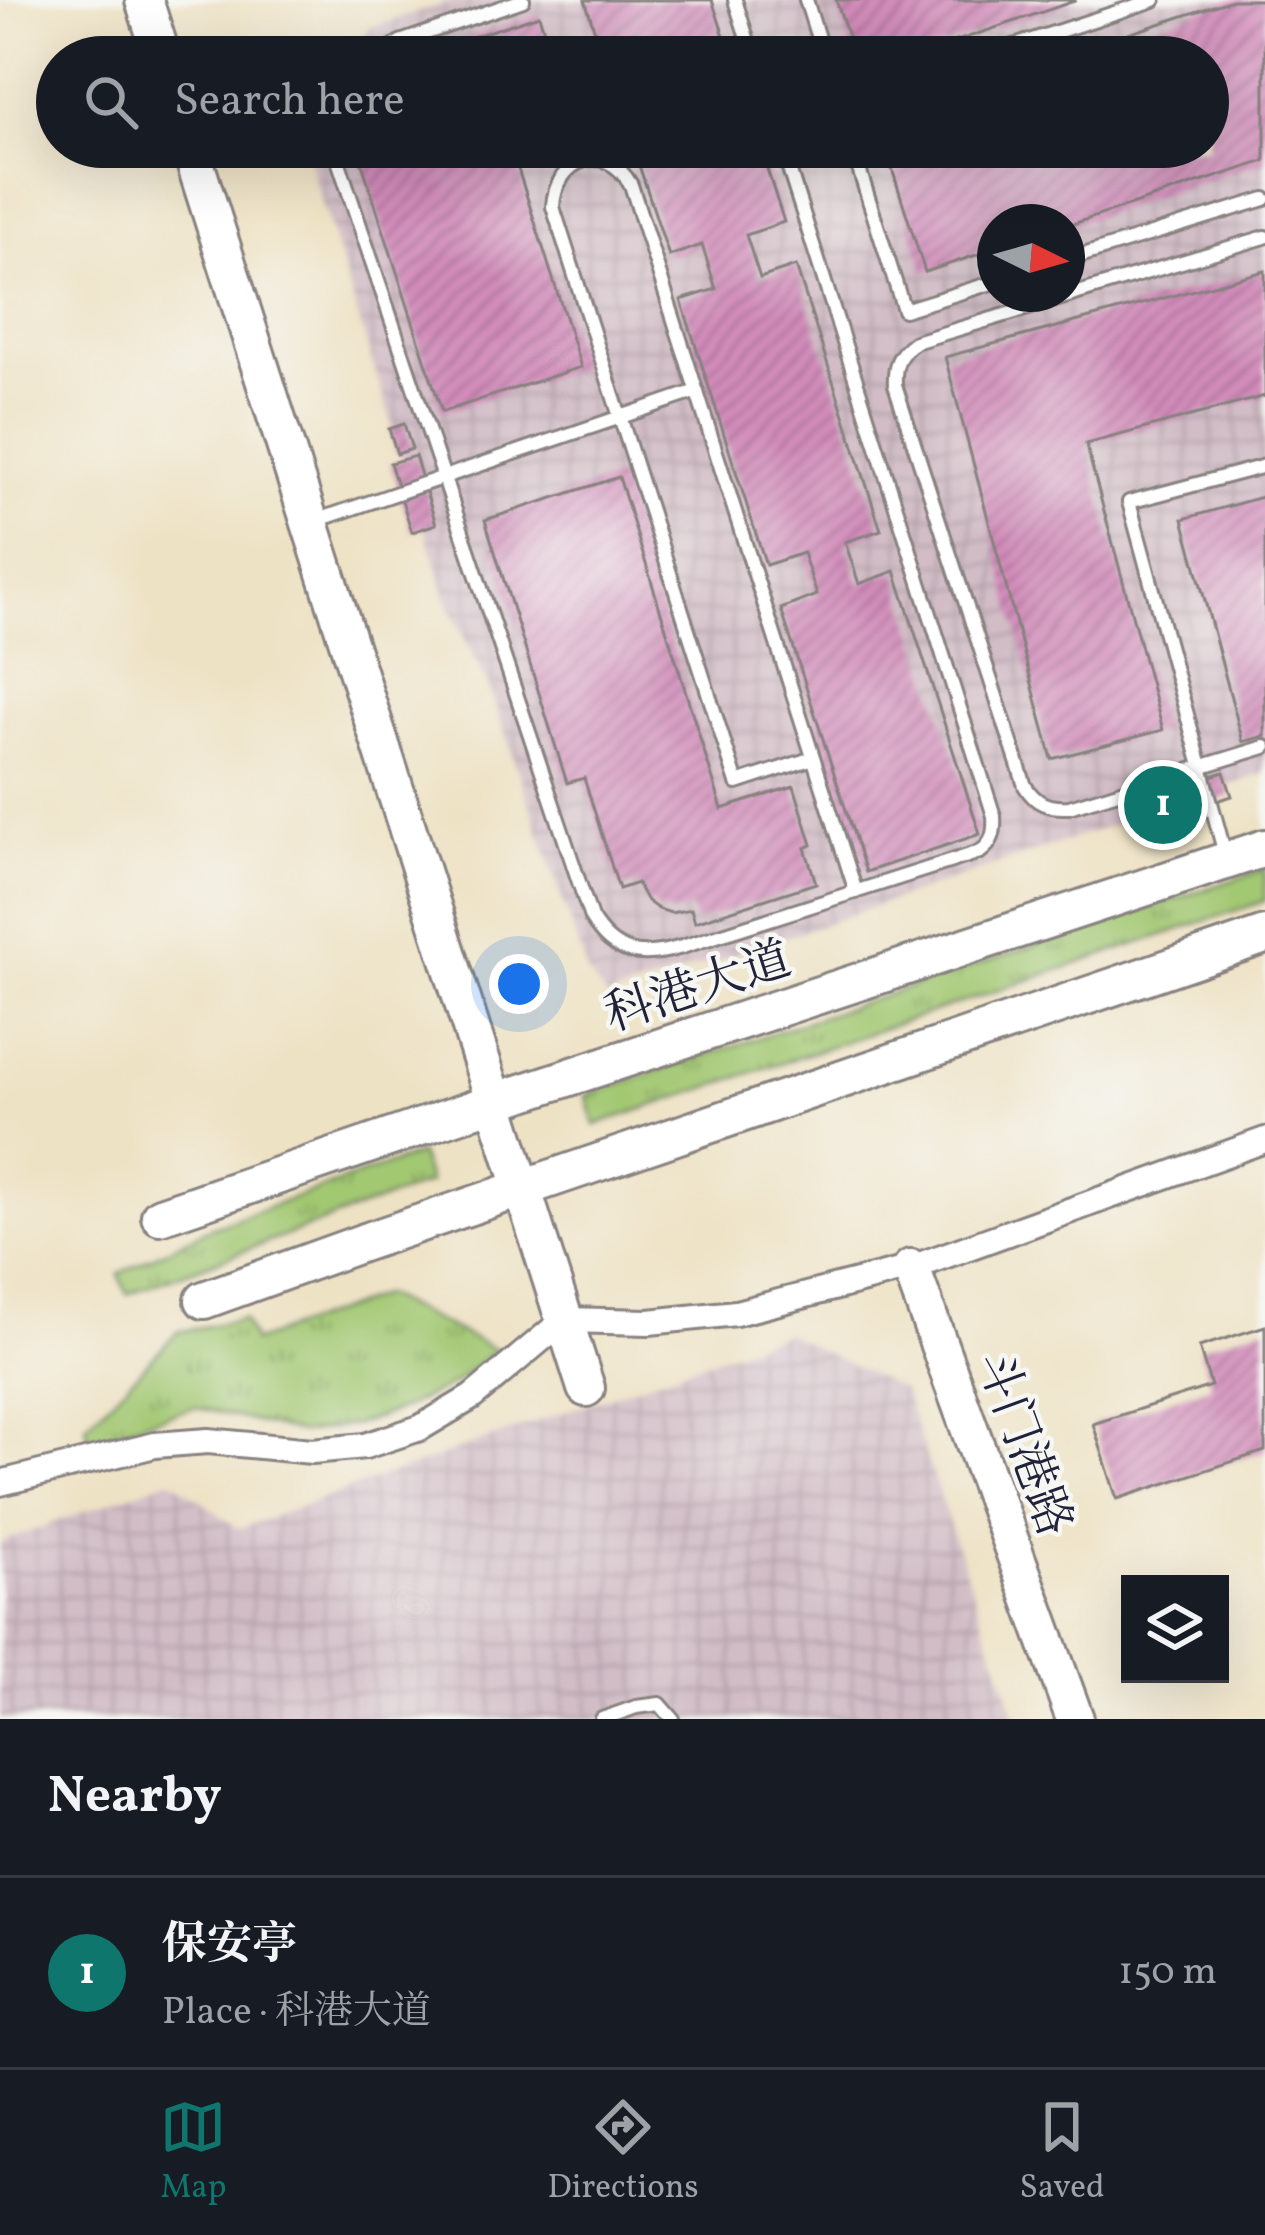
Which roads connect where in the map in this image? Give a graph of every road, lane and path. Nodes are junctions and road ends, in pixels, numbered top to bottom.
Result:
1 (144, 0) edge
2 (523, 0) edge
3 (735, 0) edge
4 (806, 0) edge
5 (1154, 0) edge
6 (155, 36) edge
7 (418, 36) edge
8 (746, 36) edge
9 (817, 36) edge
10 (1044, 36) edge
11 (197, 168) edge
12 (341, 168) edge
13 (569, 168) edge
14 (618, 168) edge
15 (789, 168) edge
16 (859, 168) edge
17 (1265, 199) edge
18 (1265, 236) edge
19 (1085, 254) edge
20 (977, 288) edge
21 (697, 391) junction
22 (620, 418) junction
23 (1265, 466) edge
24 (444, 478) junction
25 (310, 523) junction
26 (1265, 747) edge
27 (814, 758) junction
28 (1202, 767) junction
29 (1265, 848) edge
30 (1227, 861) junction
31 (856, 892) junction
32 (1265, 935) edge
33 (494, 1102) junction
34 (1265, 1140) edge
35 (522, 1188) junction
36 (160, 1216) dead end
37 (911, 1268) junction
38 (204, 1300) dead end
39 (564, 1320) junction
40 (586, 1388) dead end
41 (0, 1483) edge
42 (602, 1719) edge
43 (674, 1719) edge
44 (1075, 1719) edge

1 - 6 street
2 - 7 lane
3 - 8 lane
4 - 9 lane
5 - 10 lane
11 - 25 street
12 - 24 lane
13 - 22 lane
14 - 21 lane
15 - 31 lane
16 - 20 lane
17 - 19 lane
18 - 28 lane
21 - 22 lane
21 - 27 lane
22 - 24 lane
22 - 27 lane
23 - 28 lane
24 - 25 lane
24 - 31 lane
25 - 33 street
26 - 28 lane
27 - 31 lane
28 - 30 lane
29 - 30 street, 科港大道
30 - 33 street, 科港大道
32 - 35 street
33 - 35 street
33 - 36 street, 科港大道
34 - 37 street
35 - 38 street
35 - 39 street
37 - 39 street
37 - 44 street, 斗门港路
39 - 40 street
39 - 41 street
42 - 43 lane

